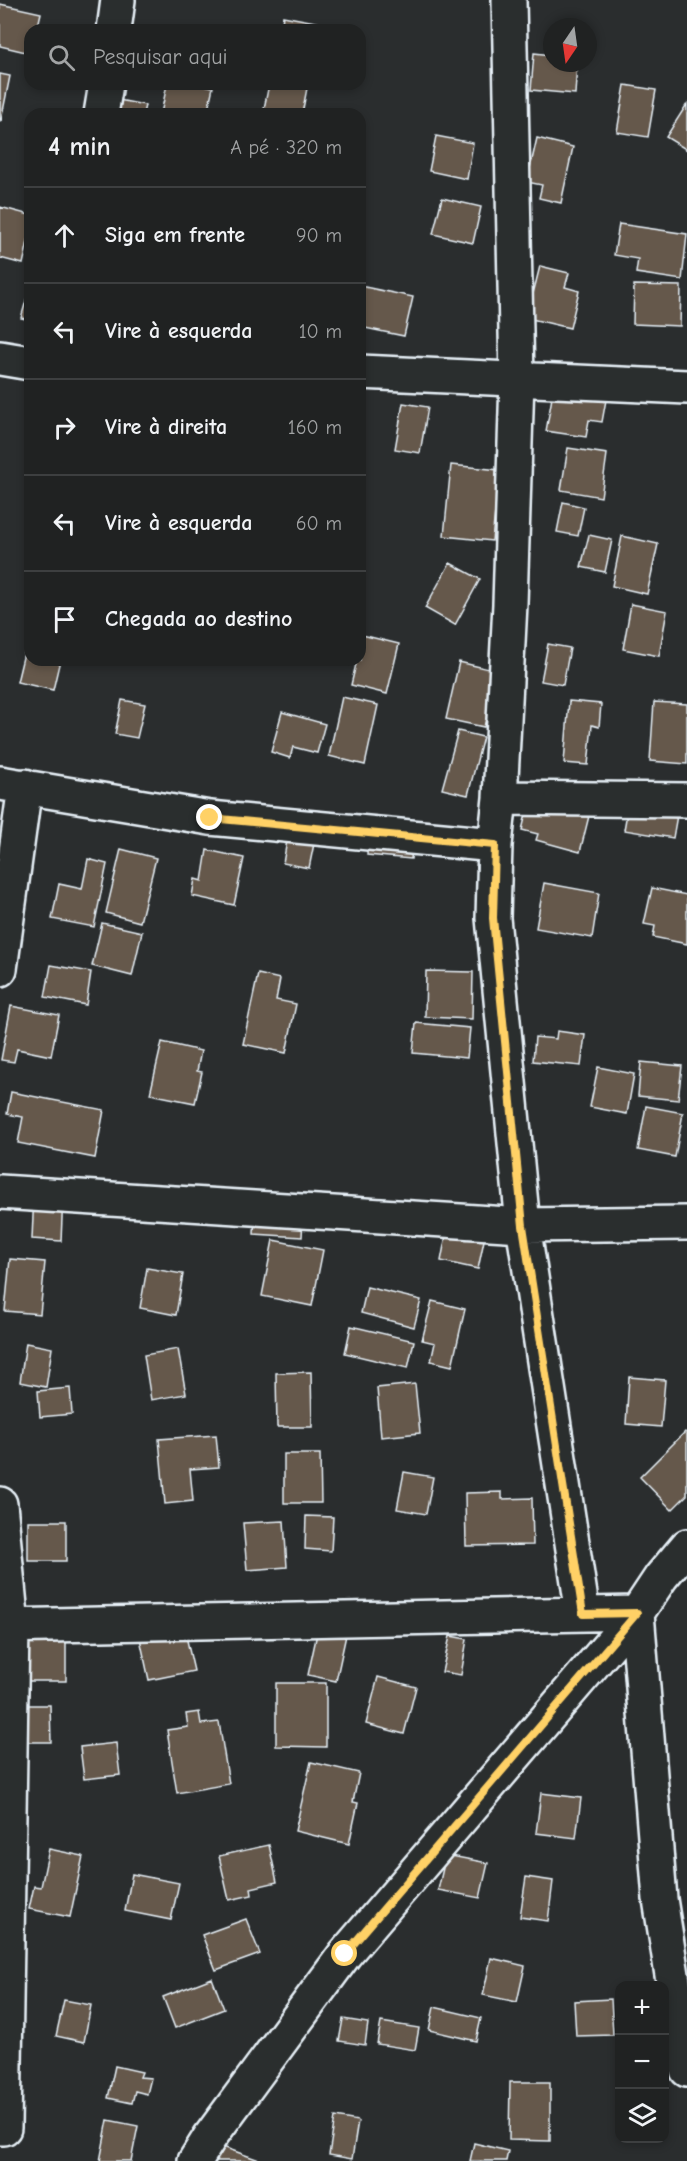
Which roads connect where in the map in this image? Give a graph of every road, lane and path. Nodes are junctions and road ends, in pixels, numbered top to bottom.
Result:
1 (118, 0) edge
2 (509, 0) edge
3 (115, 24) edge
4 (105, 90) edge
5 (102, 108) edge
6 (0, 358) edge
7 (24, 362) edge
8 (366, 372) edge
9 (517, 379) junction
10 (687, 387) edge
11 (7, 783) edge
12 (500, 798) junction
13 (687, 800) edge
14 (495, 845) junction
15 (0, 969) edge
16 (0, 1192) edge
17 (687, 1223) edge
18 (523, 1226) junction
19 (0, 1504) edge
20 (687, 1546) edge
21 (674, 1578) edge
22 (637, 1613) junction
23 (583, 1614) junction
24 (6, 1626) edge
25 (687, 2070) edge
26 (0, 2128) edge
27 (195, 2161) edge

1 - 3 street
2 - 9 street
4 - 5 street
6 - 7 street
8 - 9 street
9 - 10 street
9 - 12 street
11 - 14 street
11 - 15 street
12 - 13 street
12 - 14 street
14 - 18 street
16 - 18 street
17 - 18 street
18 - 23 street
19 - 24 street
20 - 21 street
21 - 22 street
22 - 23 street
22 - 25 street
22 - 27 street
23 - 24 street
24 - 26 street

